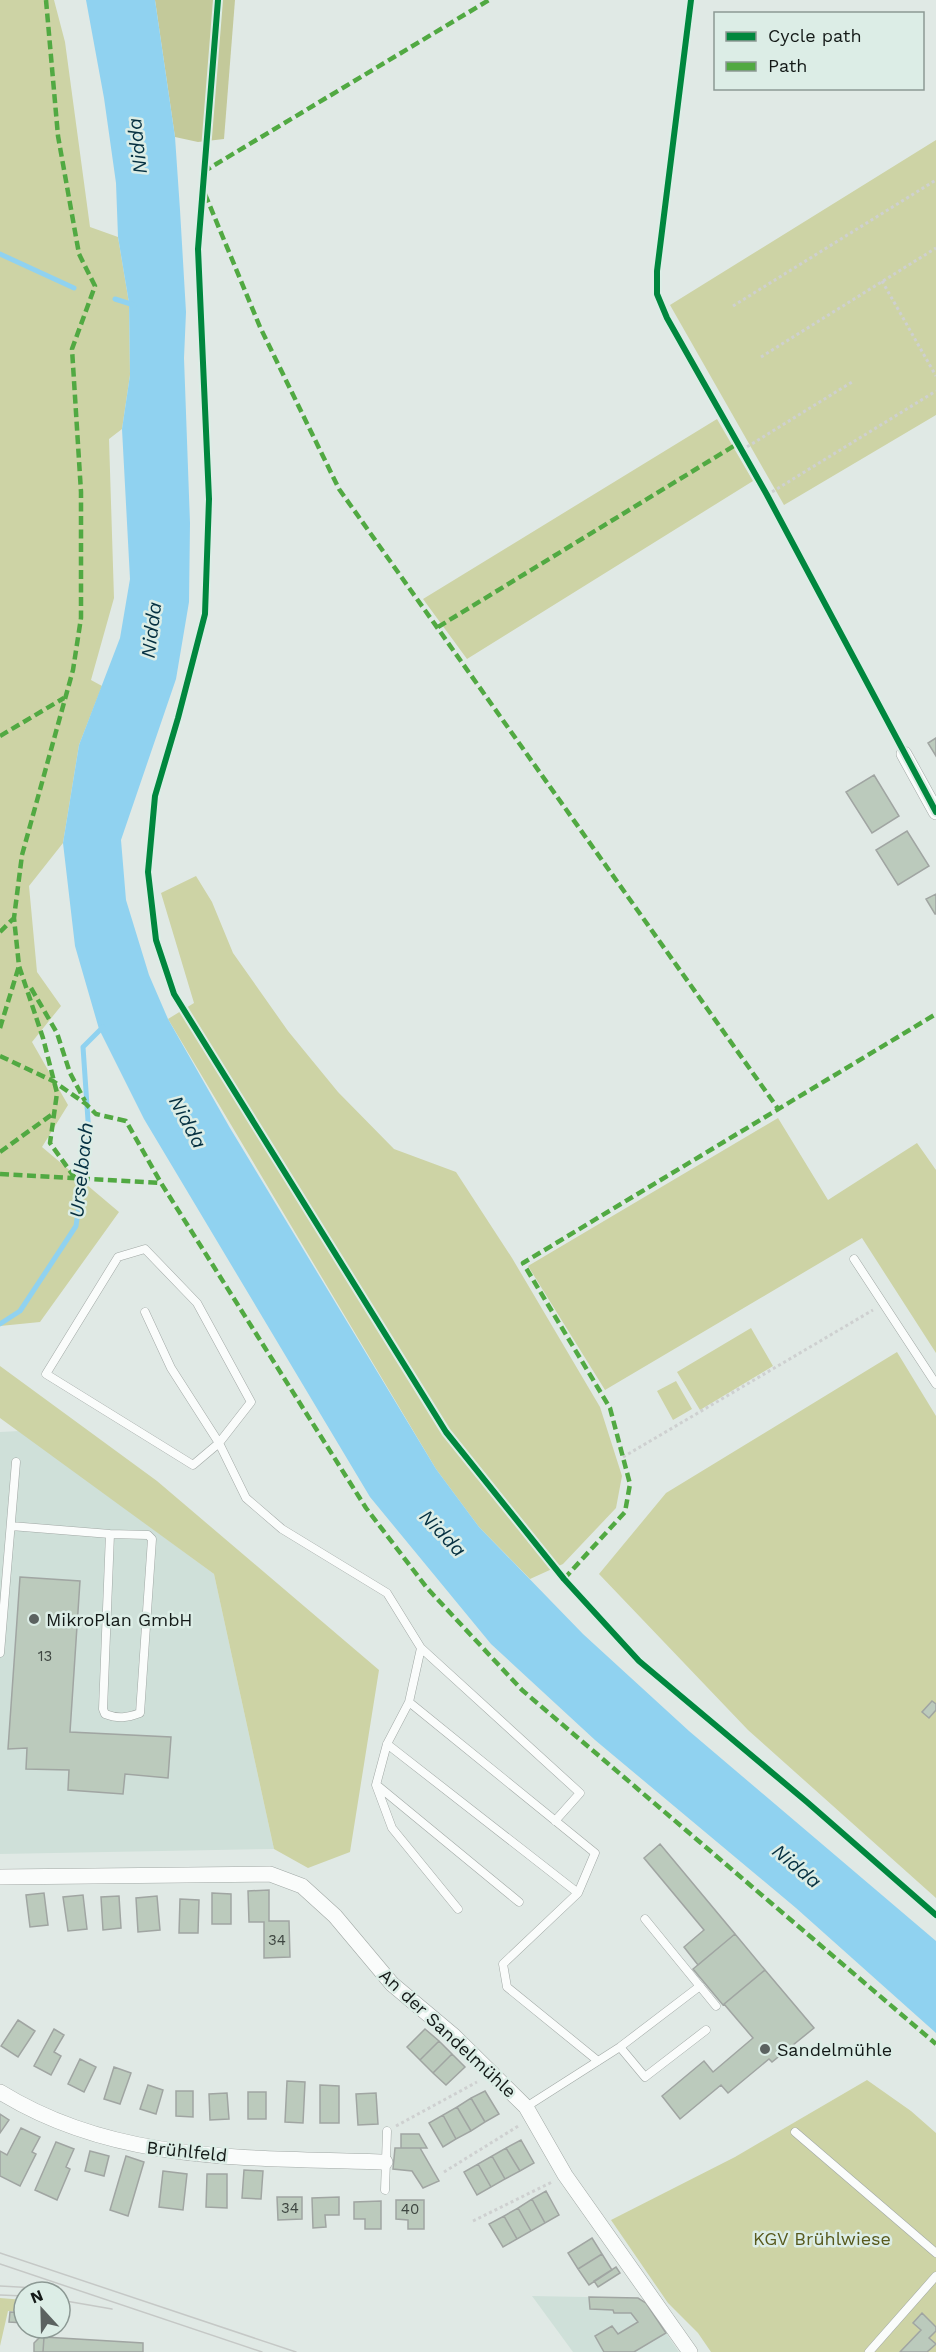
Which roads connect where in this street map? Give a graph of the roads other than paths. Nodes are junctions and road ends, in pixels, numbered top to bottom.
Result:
1 (904, 754) dead end
2 (936, 812) edge
3 (854, 1259) dead end
4 (145, 1312) dead end
5 (936, 1384) edge
6 (219, 1443) junction
7 (16, 1462) dead end
8 (11, 1526) junction
9 (110, 1534) junction
10 (421, 1648) junction
11 (0, 1653) edge
12 (409, 1702) junction
13 (387, 1744) junction
14 (376, 1785) junction
15 (555, 1821) junction
16 (0, 1877) edge
17 (578, 1893) junction
18 (519, 1902) dead end
19 (458, 1909) dead end
20 (645, 1919) dead end
21 (700, 1986) junction
22 (716, 2006) dead end
23 (706, 2030) dead end
24 (620, 2047) junction
25 (598, 2061) junction
26 (0, 2092) edge
27 (526, 2114) junction
28 (387, 2131) road end
29 (795, 2132) dead end
30 (385, 2162) junction
31 (385, 2190) dead end
32 (936, 2253) edge
33 (936, 2276) edge
34 (690, 2352) edge
35 (869, 2352) edge

1 - 2 street
3 - 5 lane
4 - 6 lane
6 - 6 lane
6 - 10 lane
7 - 8 lane
8 - 9 lane
8 - 11 lane
9 - 9 lane
10 - 12 lane
10 - 15 lane
12 - 13 lane
12 - 15 lane
13 - 14 lane
13 - 17 lane
14 - 18 lane
14 - 19 lane
15 - 17 lane
16 - 27 street, An der Sandelmühle
17 - 25 lane
20 - 21 lane
21 - 22 lane
21 - 24 lane
23 - 24 lane
24 - 25 lane
25 - 27 lane
26 - 30 street, Brühlfeld
27 - 34 street, An der Sandelmühle
28 - 30 lane
29 - 32 lane
30 - 31 lane
33 - 35 lane

